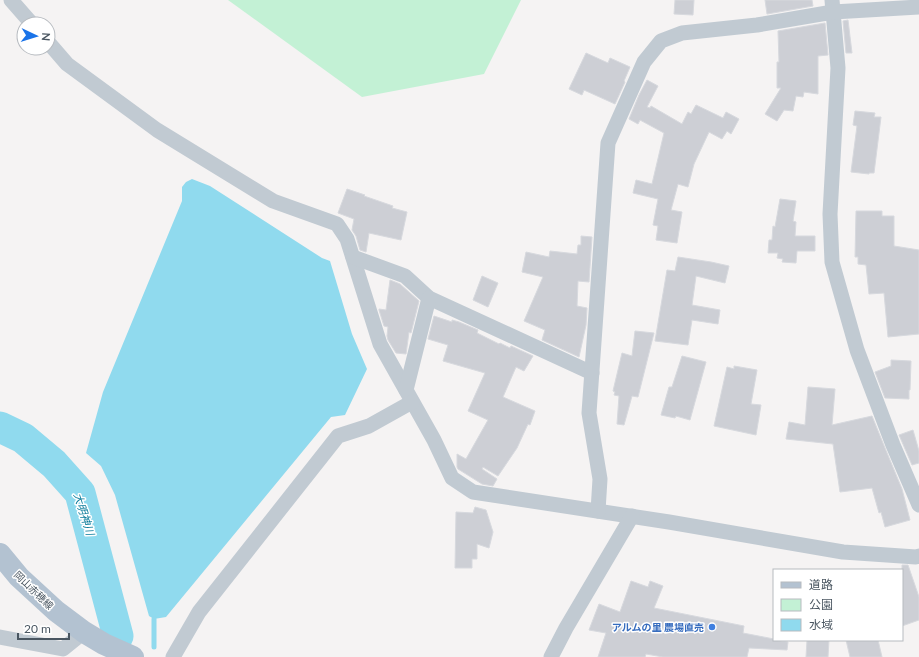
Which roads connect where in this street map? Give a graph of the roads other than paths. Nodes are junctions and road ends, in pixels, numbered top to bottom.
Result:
1 (11, 0) edge
2 (832, 6) edge
3 (919, 7) edge
4 (25, 16) edge
5 (56, 51) edge
6 (353, 257) junction
7 (429, 298) junction
8 (592, 373) junction
9 (409, 396) junction
10 (919, 505) edge
11 (598, 511) junction
12 (632, 516) junction
13 (0, 554) edge
14 (918, 558) edge
15 (84, 632) junction
16 (0, 637) edge
17 (133, 657) edge
18 (173, 657) edge
19 (551, 657) edge

1 - 4 street
2 - 3 street
2 - 8 street
2 - 10 street
5 - 6 street
6 - 7 street
6 - 9 street
7 - 8 street
7 - 9 street
8 - 11 street
9 - 11 street
9 - 18 street
11 - 12 street
12 - 14 street
12 - 19 street
13 - 15 main road, 岡山赤穂線
15 - 16 street
15 - 17 main road, 岡山赤穂線

